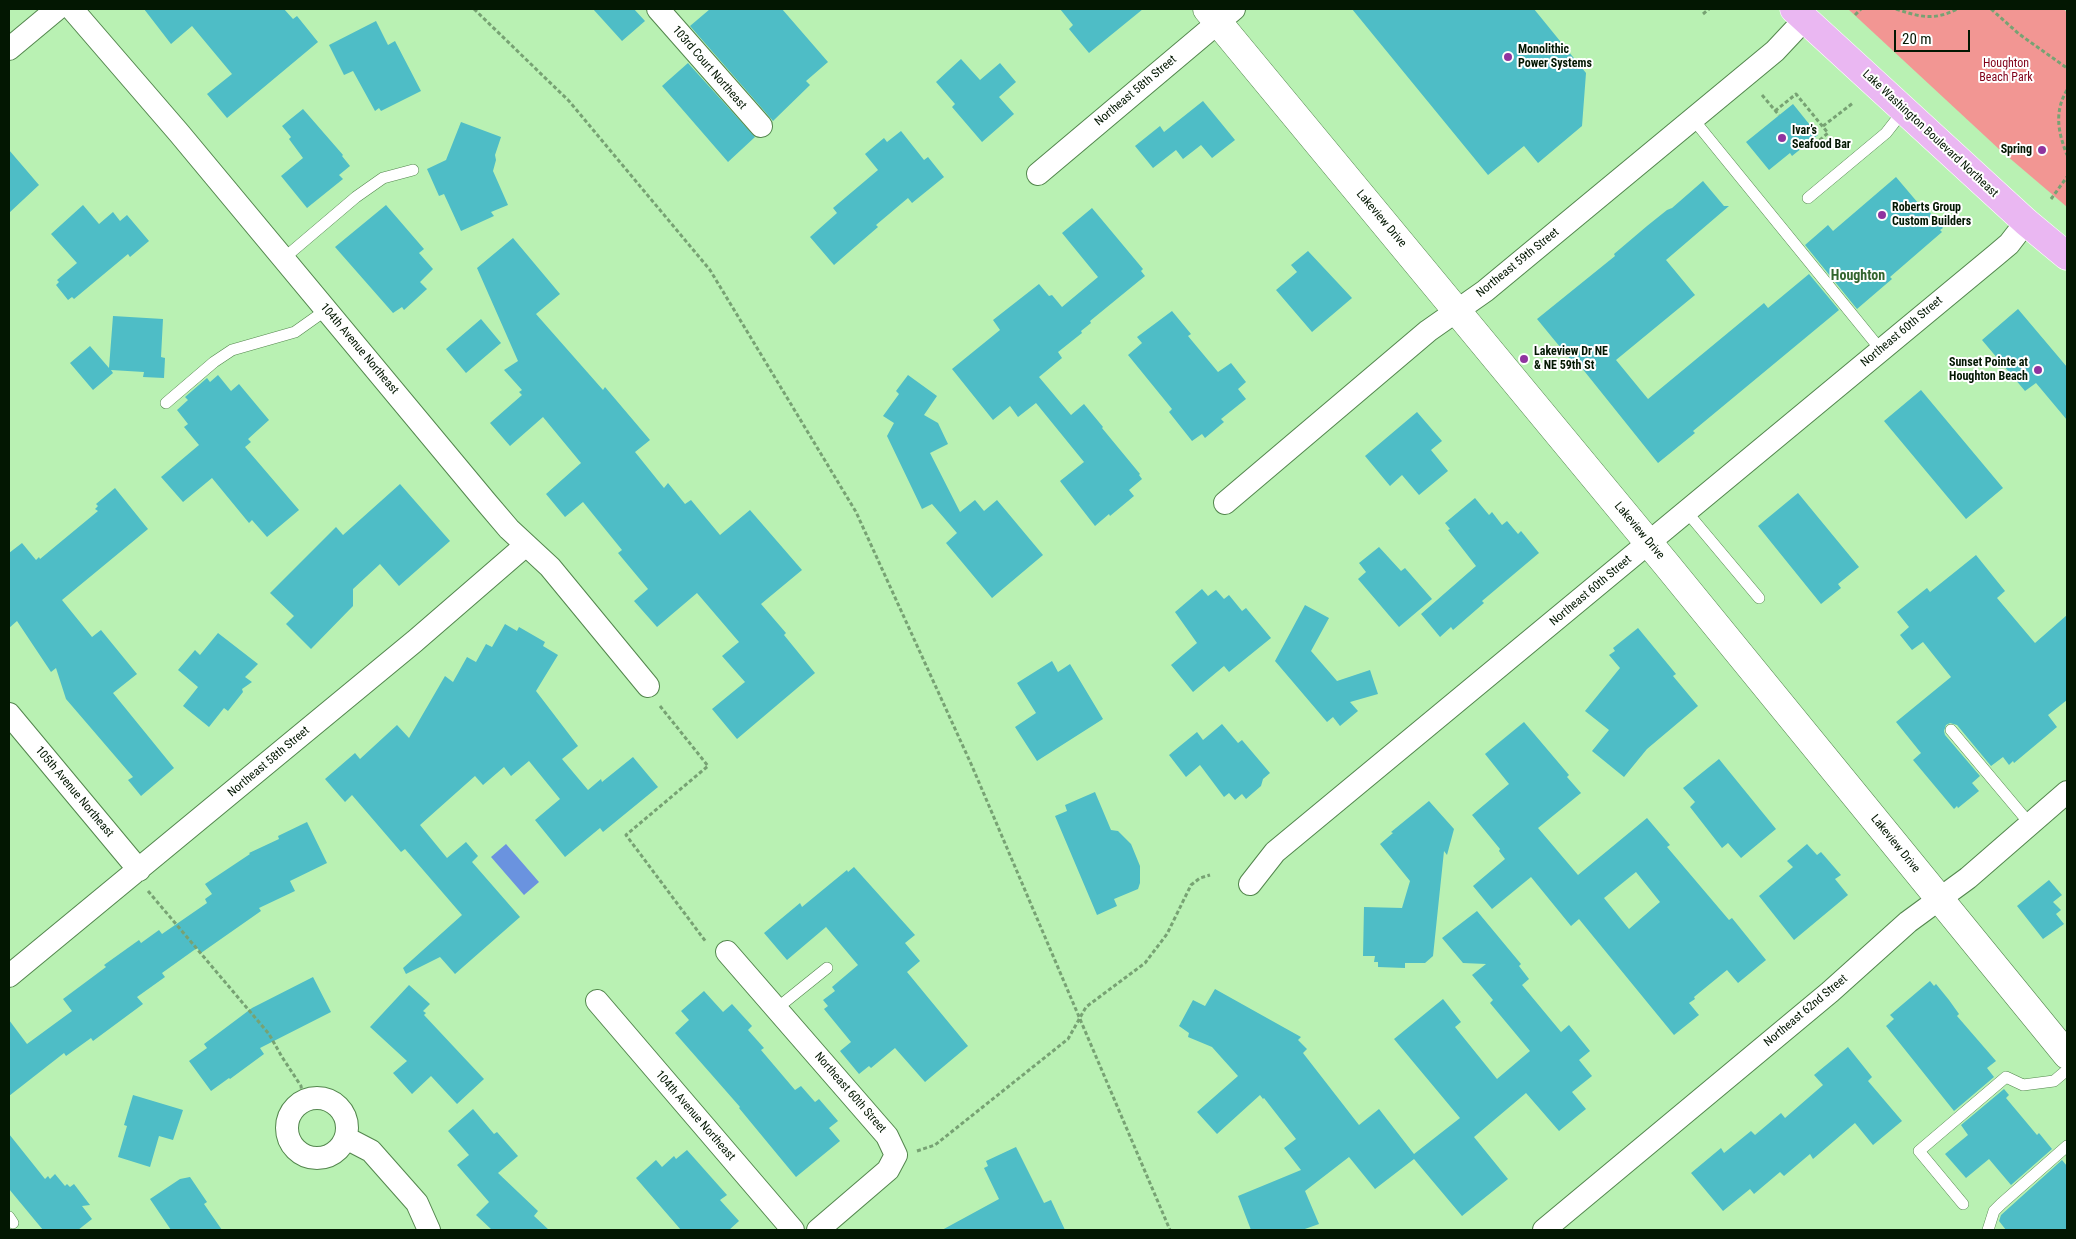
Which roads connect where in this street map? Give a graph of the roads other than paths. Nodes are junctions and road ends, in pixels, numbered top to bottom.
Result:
1 (57, 9) edge
2 (72, 9) edge
3 (658, 9) edge
4 (1220, 13) edge
5 (1800, 14) edge
6 (9, 49) edge
7 (1904, 110) junction
8 (1692, 120) junction
9 (761, 126) dead end
10 (413, 170) dead end
11 (1038, 174) dead end
12 (1808, 198) dead end
13 (2026, 222) junction
14 (2067, 256) edge
15 (283, 259) junction
16 (326, 310) junction
17 (1457, 310) junction
18 (1881, 350) junction
19 (166, 402) dead end
20 (1226, 502) dead end
21 (1686, 511) junction
22 (1648, 543) junction
23 (526, 545) junction
24 (1759, 598) dead end
25 (653, 695) road end
26 (9, 714) edge
27 (1951, 730) dead end
28 (2067, 792) edge
29 (2030, 824) junction
30 (137, 872) junction
31 (1250, 884) dead end
32 (1940, 898) junction
33 (727, 952) dead end
34 (827, 968) dead end
35 (9, 976) edge
36 (597, 1001) dead end
37 (776, 1009) junction
38 (2067, 1055) edge
39 (2067, 1070) edge
40 (346, 1138) junction
41 (2067, 1146) edge
42 (1963, 1204) dead end
43 (428, 1230) edge
44 (793, 1230) edge
45 (818, 1230) edge
46 (1544, 1230) edge
47 (1988, 1230) edge

1 - 6 street
2 - 15 street, 104th Avenue Northeast
3 - 9 street, 103rd Court Northeast
4 - 11 street, Northeast 58th Street
4 - 17 street, Lakeview Drive
5 - 7 main road, Lake Washington Boulevard Northeast
5 - 8 street, Northeast 59th Street
7 - 12 lane
7 - 13 main road, Lake Washington Boulevard Northeast
8 - 17 street, Northeast 59th Street
8 - 18 lane
10 - 15 lane
13 - 14 main road, Lake Washington Boulevard Northeast
13 - 18 street, Northeast 60th Street
15 - 16 street, 104th Avenue Northeast
16 - 19 lane
16 - 23 street, 104th Avenue Northeast
17 - 20 street, Northeast 59th Street
17 - 22 street, Lakeview Drive
18 - 21 street, Northeast 60th Street
21 - 22 street, Northeast 60th Street
21 - 24 lane
22 - 31 street, Northeast 60th Street
22 - 32 street, Lakeview Drive
23 - 25 street, 104th Avenue Northeast
23 - 30 street, Northeast 58th Street
26 - 30 street, 105th Avenue Northeast
27 - 29 lane
28 - 29 street, Northeast 62nd Street
29 - 32 street, Northeast 62nd Street
30 - 35 street, Northeast 58th Street
32 - 38 street, Lakeview Drive
32 - 46 street, Northeast 62nd Street
33 - 37 street, Northeast 60th Street
34 - 37 lane
36 - 44 street, 104th Avenue Northeast
37 - 45 street, Northeast 60th Street
39 - 42 lane
40 - 40 street
40 - 43 street
41 - 47 lane

